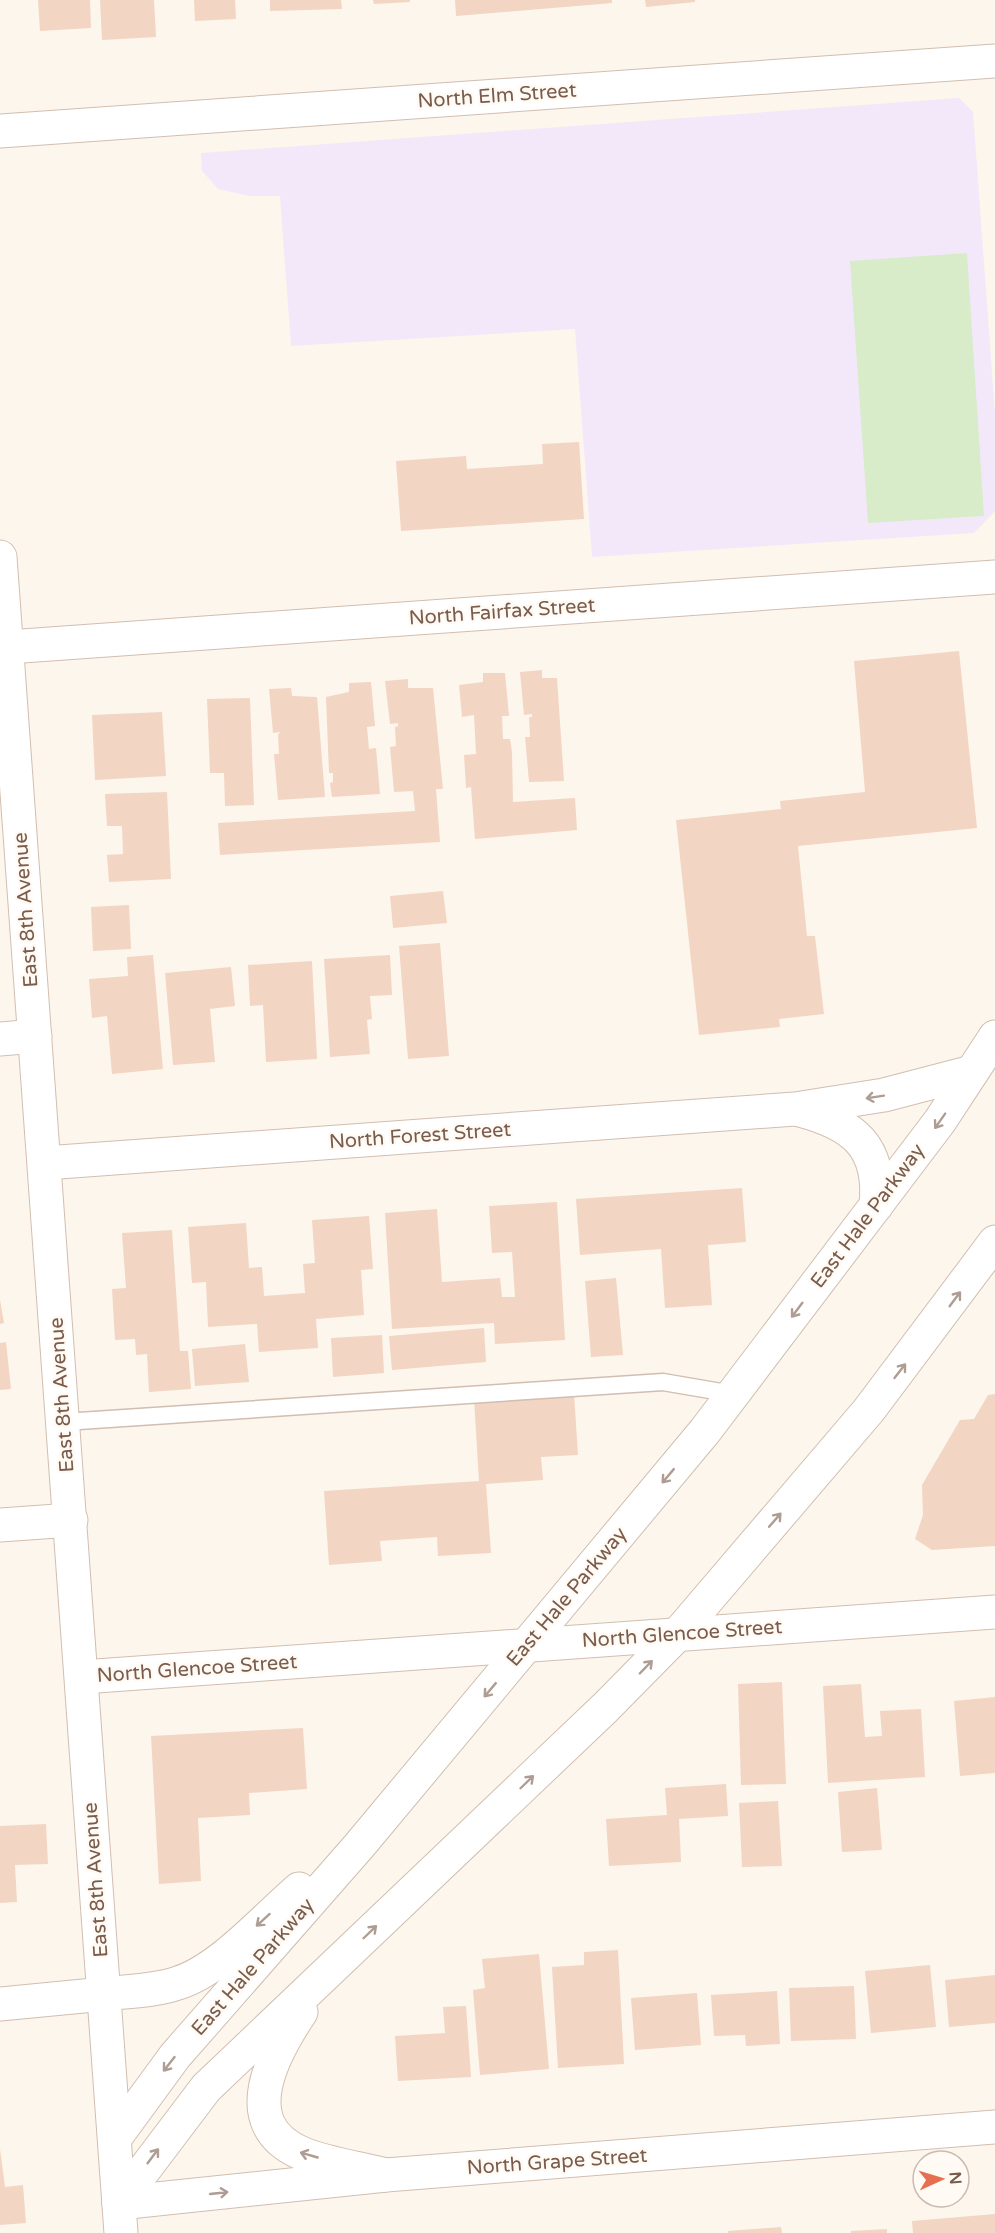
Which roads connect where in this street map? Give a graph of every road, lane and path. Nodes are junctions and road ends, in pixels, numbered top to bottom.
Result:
1 (995, 61) edge
2 (0, 131) edge
3 (0, 557) edge
4 (995, 577) edge
5 (9, 647) junction
6 (9, 801) edge
7 (35, 1036) junction
8 (995, 1037) edge
9 (0, 1039) edge
10 (972, 1072) junction
11 (795, 1109) junction
12 (45, 1163) junction
13 (876, 1206) junction
14 (995, 1242) edge
15 (733, 1394) junction
16 (64, 1422) junction
17 (71, 1520) junction
18 (0, 1525) edge
19 (995, 1612) edge
20 (677, 1635) junction
21 (528, 1645) junction
22 (82, 1677) junction
23 (359, 1846) junction
24 (327, 1973) junction
25 (104, 1994) junction
26 (0, 2004) edge
27 (995, 2127) edge
28 (115, 2138) junction
29 (386, 2175) junction
30 (120, 2218) edge

1 - 2 street, North Elm Street
3 - 5 street, East 8th Avenue
4 - 5 street, North Fairfax Street
5 - 6 street, East 8th Avenue
6 - 7 street, East 8th Avenue
7 - 9 street
7 - 12 street, East 8th Avenue
8 - 10 street, East Hale Parkway
10 -> 11 street, North Forest Street
10 -> 13 street, East Hale Parkway
11 - 12 street, North Forest Street
11 - 13 street, North Forest Street
12 - 16 street, East 8th Avenue
13 -> 15 street, East Hale Parkway
20 -> 14 street
15 - 16 lane
15 -> 21 street, East Hale Parkway
16 - 17 street, East 8th Avenue
17 - 18 street
17 - 22 street, East 8th Avenue
19 - 20 street, North Glencoe Street
20 - 21 street, North Glencoe Street
24 -> 20 street
21 - 22 street, North Glencoe Street
21 -> 23 street, East Hale Parkway
22 - 25 street, East 8th Avenue
23 -> 25 street
23 -> 28 street, East Hale Parkway
29 -> 24 street
30 -> 24 street
25 - 26 street
25 - 28 street, East 8th Avenue
27 - 29 street, North Grape Street
28 - 30 street, East 8th Avenue
30 -> 29 street, North Grape Street

